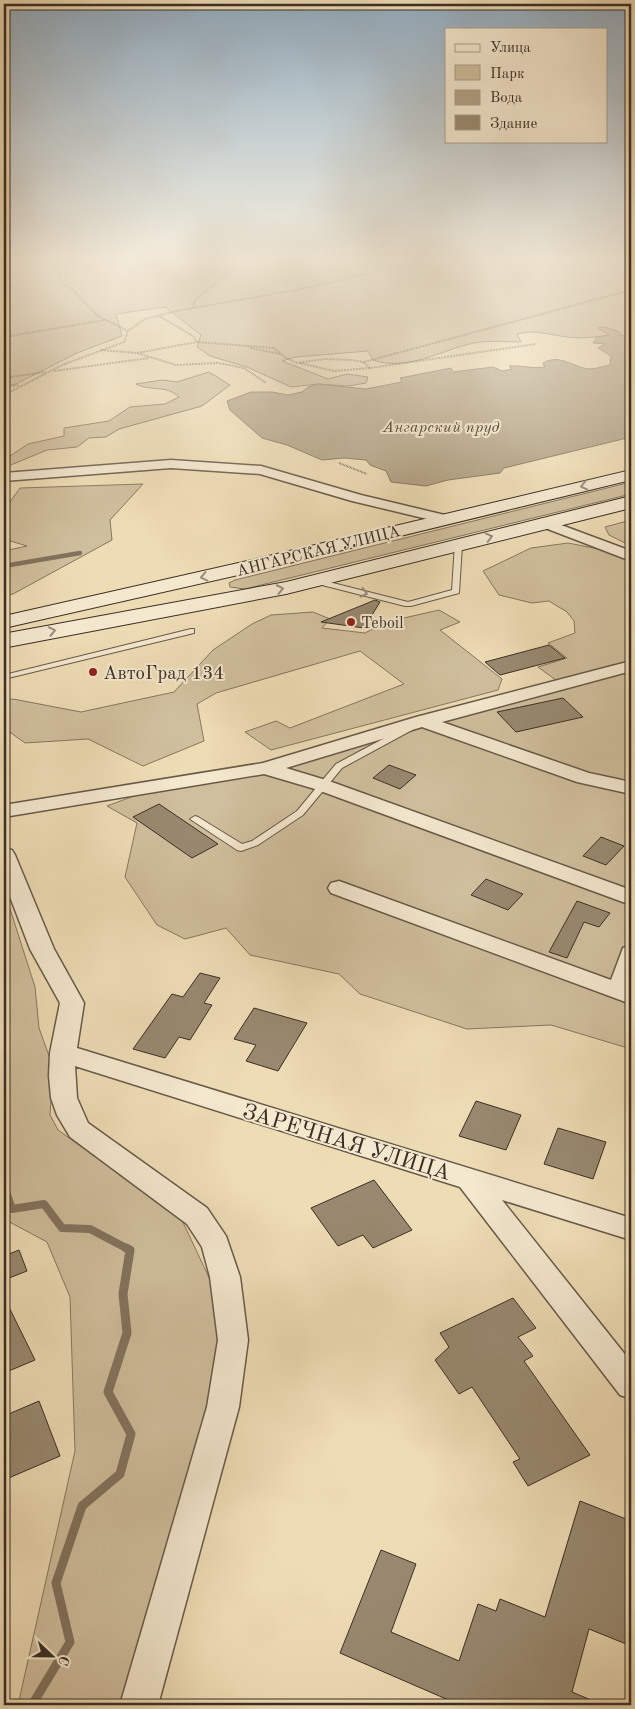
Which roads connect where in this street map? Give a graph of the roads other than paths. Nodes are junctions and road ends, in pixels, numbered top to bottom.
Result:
1 (631, 475) edge
2 (4, 477) edge
3 (631, 502) edge
4 (444, 519) junction
5 (545, 523) junction
6 (458, 545) junction
7 (631, 556) edge
8 (260, 564) junction
9 (317, 581) junction
10 (257, 594) junction
11 (4, 622) edge
12 (191, 631) dead end
13 (4, 641) edge
14 (631, 666) edge
15 (4, 677) edge
16 (423, 721) junction
17 (265, 768) junction
18 (322, 784) junction
19 (631, 788) edge
20 (4, 811) edge
21 (194, 819) dead end
22 (4, 855) edge
23 (339, 888) dead end
24 (631, 898) edge
25 (631, 954) edge
26 (626, 993) edge
27 (63, 1053) junction
28 (470, 1180) junction
29 (631, 1229) edge
30 (631, 1385) edge
31 (139, 1705) edge

1 -> 4 main road, АНГАРСКАЯ УЛИЦА
2 - 4 street
3 - 5 main road, АНГАРСКАЯ УЛИЦА
4 - 8 main road, АНГАРСКАЯ УЛИЦА
6 -> 5 main road, АНГАРСКАЯ УЛИЦА
5 - 7 street
6 - 9 main road, АНГАРСКАЯ УЛИЦА
9 -> 6 lane
8 - 10 main road
8 -> 11 main road, АНГАРСКАЯ УЛИЦА
10 -> 9 main road, АНГАРСКАЯ УЛИЦА
13 -> 10 main road, АНГАРСКАЯ УЛИЦА
12 - 15 lane
14 - 16 street
16 - 17 street
16 - 18 lane
16 - 19 street
17 - 18 street
17 - 20 street
18 - 21 lane
18 - 24 street
22 - 27 street
23 - 26 street
25 - 26 street
27 - 28 street, ЗАРЕЧНАЯ УЛИЦА
27 - 31 street
28 - 29 street, ЗАРЕЧНАЯ УЛИЦА
28 - 30 street

